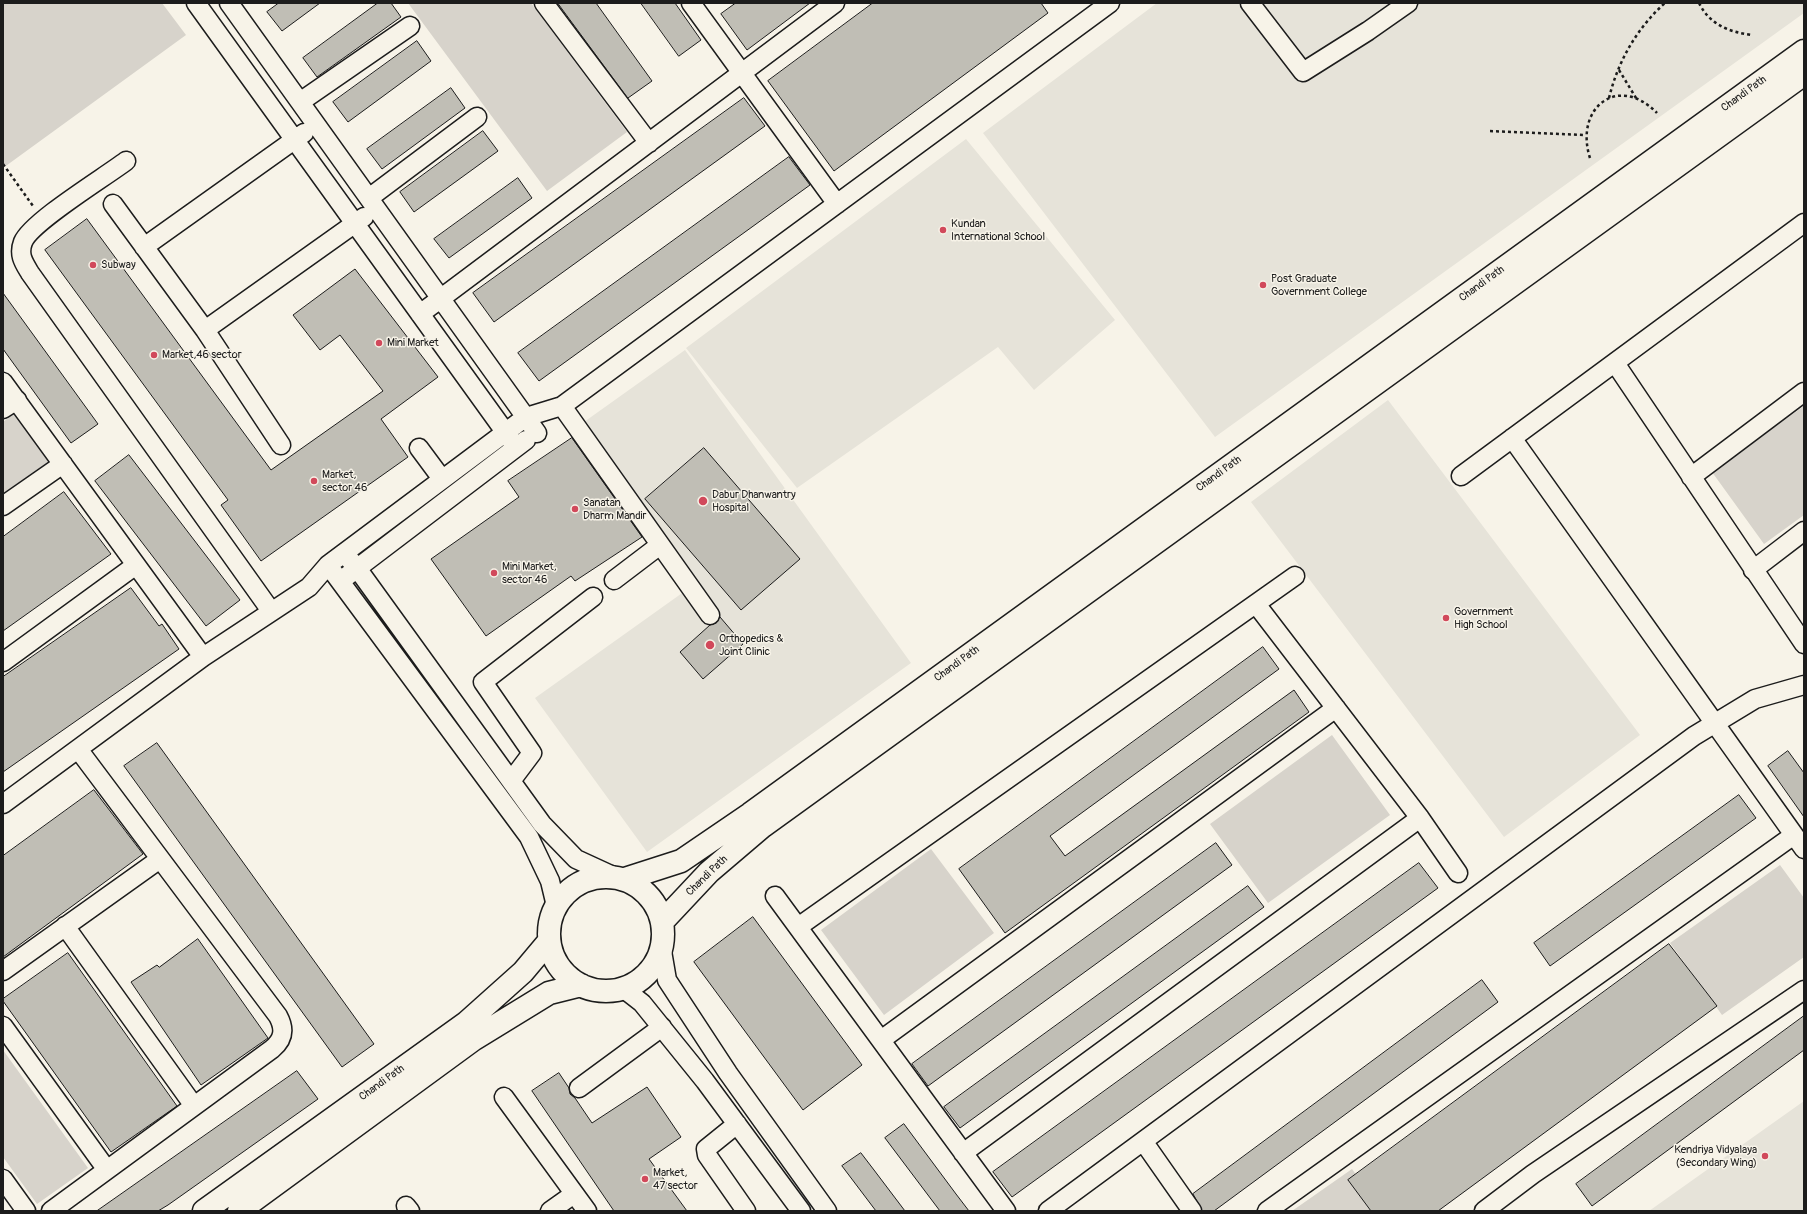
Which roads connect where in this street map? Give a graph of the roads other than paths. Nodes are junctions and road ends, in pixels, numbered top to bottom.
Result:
1 (196, 3) edge
2 (544, 3) edge
3 (691, 3) edge
4 (835, 3) edge
5 (1110, 3) edge
6 (1250, 3) edge
7 (1408, 3) edge
8 (235, 5) edge
9 (213, 26) junction
10 (410, 26) dead end
11 (1804, 51) edge
12 (742, 73) junction
13 (1804, 74) edge
14 (300, 102) junction
15 (477, 117) dead end
16 (316, 124) junction
17 (294, 139) junction
18 (649, 143) junction
19 (126, 161) dead end
20 (373, 203) junction
21 (113, 204) dead end
22 (836, 204) junction
23 (1804, 223) edge
24 (355, 224) junction
25 (144, 247) junction
26 (441, 299) junction
27 (420, 314) junction
28 (205, 330) junction
29 (1615, 363) junction
30 (3, 382) edge
31 (1804, 392) edge
32 (10, 404) edge
33 (556, 408) junction
34 (526, 417) junction
35 (505, 432) junction
36 (536, 433) junction
37 (1512, 438) junction
38 (281, 445) dead end
39 (516, 447) junction
40 (419, 448) dead end
41 (63, 464) junction
42 (1461, 476) dead end
43 (1690, 477) junction
44 (442, 479) junction
45 (3, 506) edge
46 (1804, 531) edge
47 (660, 545) junction
48 (344, 553) junction
49 (136, 565) junction
50 (328, 565) junction
51 (357, 568) junction
52 (1753, 570) junction
53 (1295, 576) dead end
54 (614, 580) dead end
55 (341, 581) junction
56 (309, 587) junction
57 (593, 597) dead end
58 (1256, 604) junction
59 (271, 611) junction
60 (710, 615) dead end
61 (1804, 644) edge
62 (203, 657) junction
63 (3, 662) edge
64 (1804, 685) edge
65 (1336, 708) junction
66 (1714, 724) junction
67 (78, 749) junction
68 (511, 781) junction
69 (3, 804) edge
70 (1420, 818) junction
71 (1799, 842) edge
72 (160, 859) junction
73 (1458, 873) dead end
74 (619, 878) junction
75 (775, 896) dead end
76 (556, 906) junction
77 (663, 921) junction
78 (65, 926) junction
79 (798, 927) junction
80 (549, 941) junction
81 (662, 951) junction
82 (3, 971) edge
83 (581, 985) junction
84 (624, 988) junction
85 (1804, 990) edge
86 (3, 1026) edge
87 (662, 1027) junction
88 (881, 1040) junction
89 (579, 1088) dead end
90 (504, 1097) dead end
91 (194, 1106) junction
92 (737, 1124) junction
93 (1143, 1141) junction
94 (963, 1153) junction
95 (107, 1170) junction
96 (3, 1179) edge
97 (574, 1194) junction
98 (26, 1211) edge
99 (51, 1211) edge
100 (204, 1211) edge
101 (239, 1211) edge
102 (550, 1211) edge
103 (587, 1211) edge
104 (746, 1211) edge
105 (801, 1211) edge
106 (827, 1211) edge
107 (1006, 1211) edge
108 (1048, 1211) edge
109 (1192, 1211) edge
110 (1267, 1211) edge
111 (1484, 1211) edge

1 - 9 street
2 - 18 street
3 - 12 street
4 - 12 street
5 - 22 street
6 - 7 street
8 - 9 street
8 - 14 street
9 - 17 street
10 - 14 street
11 - 74 main road, Chandi Path
12 - 18 street
12 - 22 street
13 - 77 main road, Chandi Path
14 - 16 street
15 - 20 street
16 - 17 street
16 - 20 street
17 - 24 street
17 - 25 street
18 - 26 street
19 - 59 street
20 - 24 street
20 - 26 street
21 - 25 street
22 - 33 street
23 - 29 street
24 - 27 street
24 - 28 street
25 - 28 street
26 - 27 street
26 - 34 street
27 - 35 street
28 - 38 street
29 - 37 street
29 - 43 street
30 - 32 street
31 - 43 street
32 - 41 street
33 - 34 street
33 - 36 street
33 - 47 street
34 - 35 street
34 - 36 street
35 - 39 street
35 - 44 street
36 - 39 street
37 - 42 street
37 - 66 street
39 - 51 street
40 - 44 street
41 - 45 street
41 - 49 street
43 - 52 street
44 - 48 street
46 - 52 street
47 - 54 street
47 - 60 street
48 - 50 street
48 - 51 street
49 - 62 street
49 - 63 street
50 - 55 street
50 - 56 street
51 - 55 street
51 - 68 street
52 - 61 street
53 - 58 street
55 - 56 street
55 - 76 street
56 - 59 street
57 - 68 street
58 - 65 street
58 - 79 street
59 - 62 street
62 - 67 street
64 - 66 street
65 - 70 street
65 - 88 street
66 - 71 street
66 - 93 street
67 - 69 street
67 - 72 street
68 - 74 street
70 - 73 street
70 - 94 street
71 - 110 street
72 - 78 street
72 - 91 street
74 - 76 main road
74 - 77 main road
75 - 79 street
76 - 80 main road
77 - 81 main road
78 - 82 street
78 - 91 street
79 - 88 street
80 - 83 main road
80 - 100 main road, Chandi Path
81 - 84 main road
81 - 106 street
83 - 84 main road
83 - 101 main road, Chandi Path
84 - 87 street
85 - 111 street
86 - 95 street
87 - 89 street
87 - 92 street
88 - 94 street
90 - 97 street
91 - 95 street
92 - 104 street
92 - 105 street
93 - 108 street
93 - 109 street
94 - 107 street
95 - 99 street
96 - 98 street
97 - 102 street
97 - 103 street

